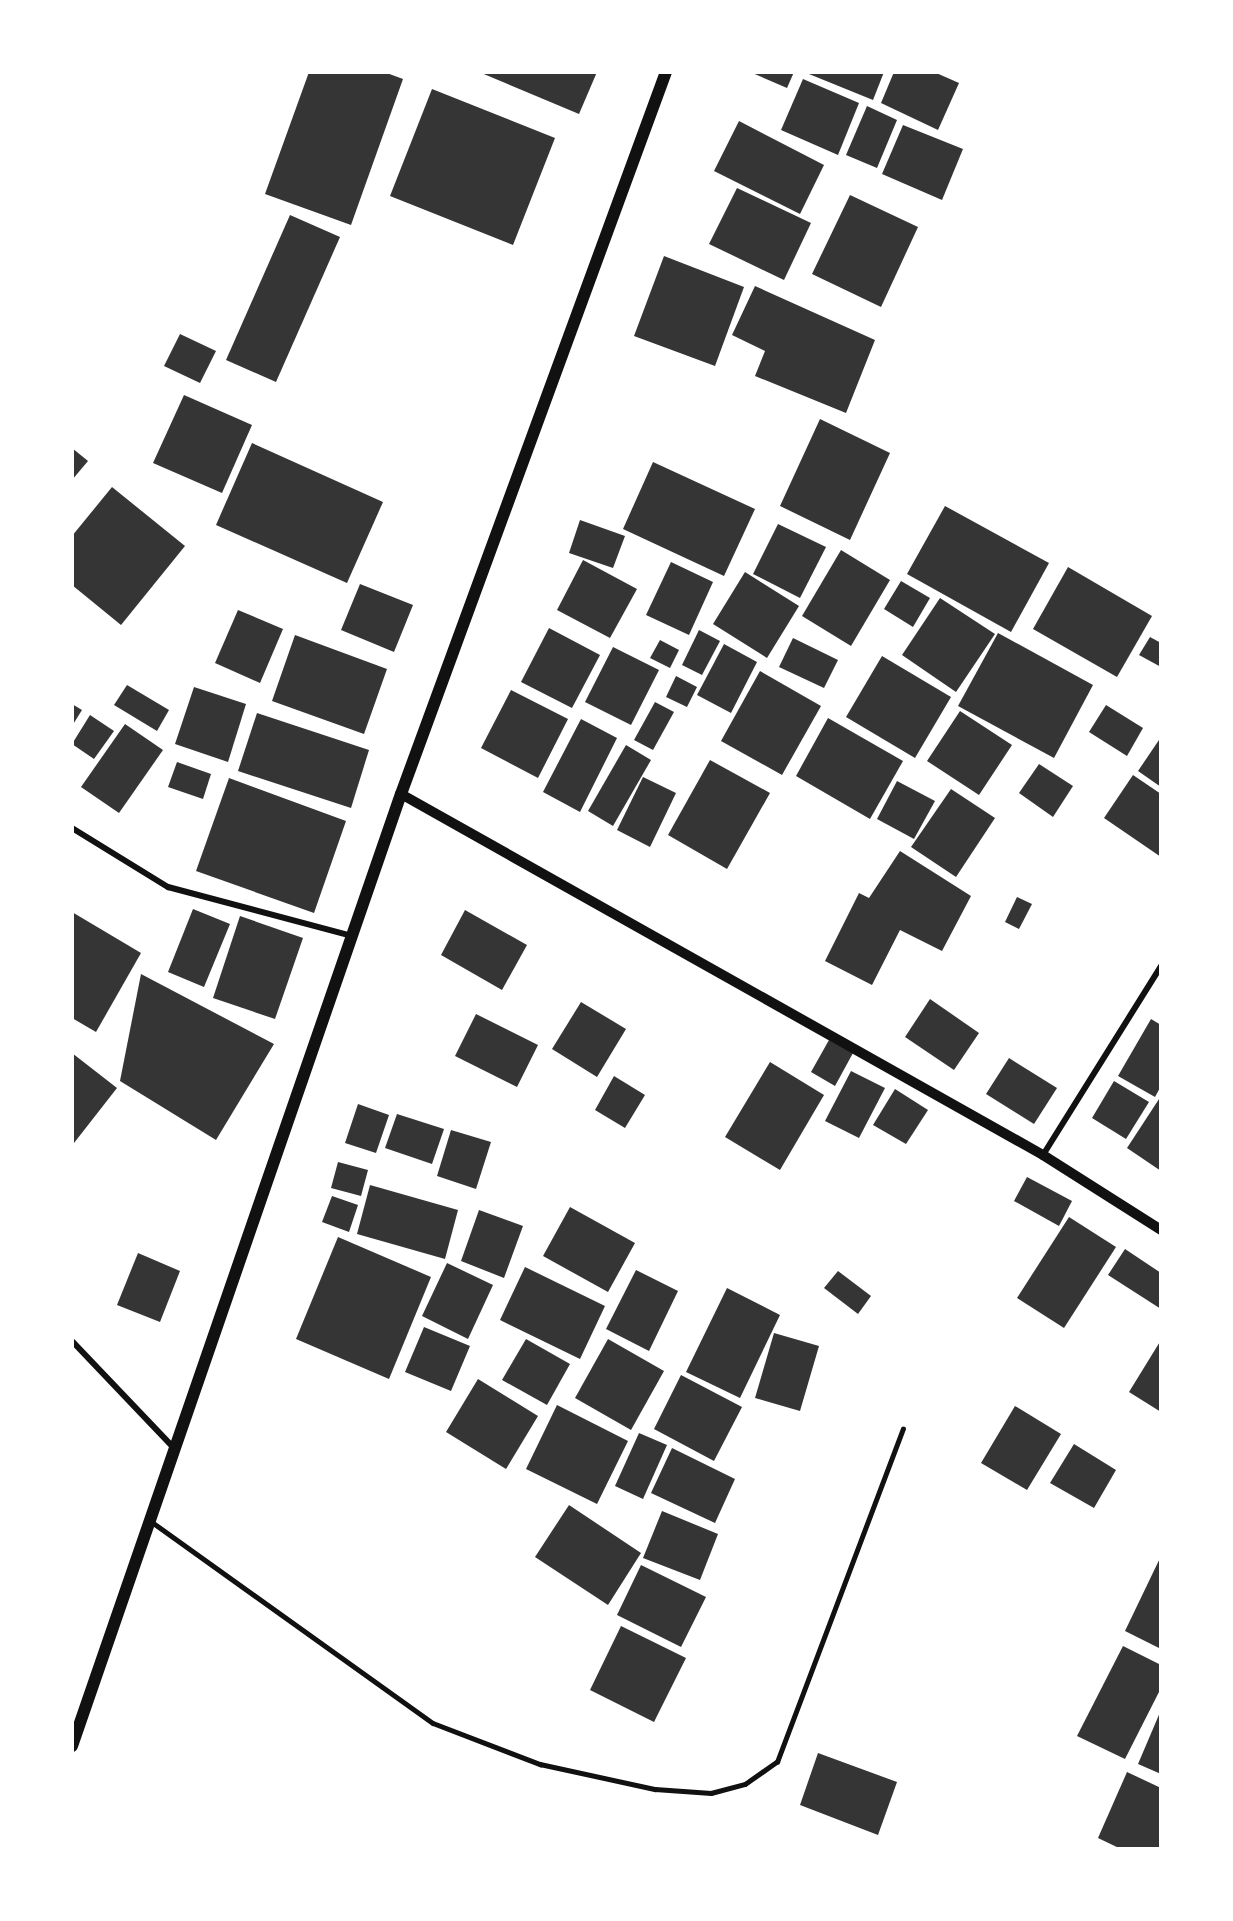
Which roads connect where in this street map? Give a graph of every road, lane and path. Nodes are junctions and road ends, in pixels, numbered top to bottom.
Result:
1 (666, 72) edge
2 (401, 794) junction
3 (72, 828) edge
4 (352, 936) junction
5 (1161, 966) edge
6 (1043, 1155) junction
7 (1161, 1230) edge
8 (72, 1341) edge
9 (903, 1429) dead end
10 (175, 1449) junction
11 (150, 1521) junction
12 (72, 1746) edge

1 - 2 main road
2 - 4 main road
2 - 6 street
3 - 4 street
4 - 10 main road
5 - 6 street
6 - 7 street
8 - 10 street
9 - 11 lane
10 - 11 main road
11 - 12 main road

